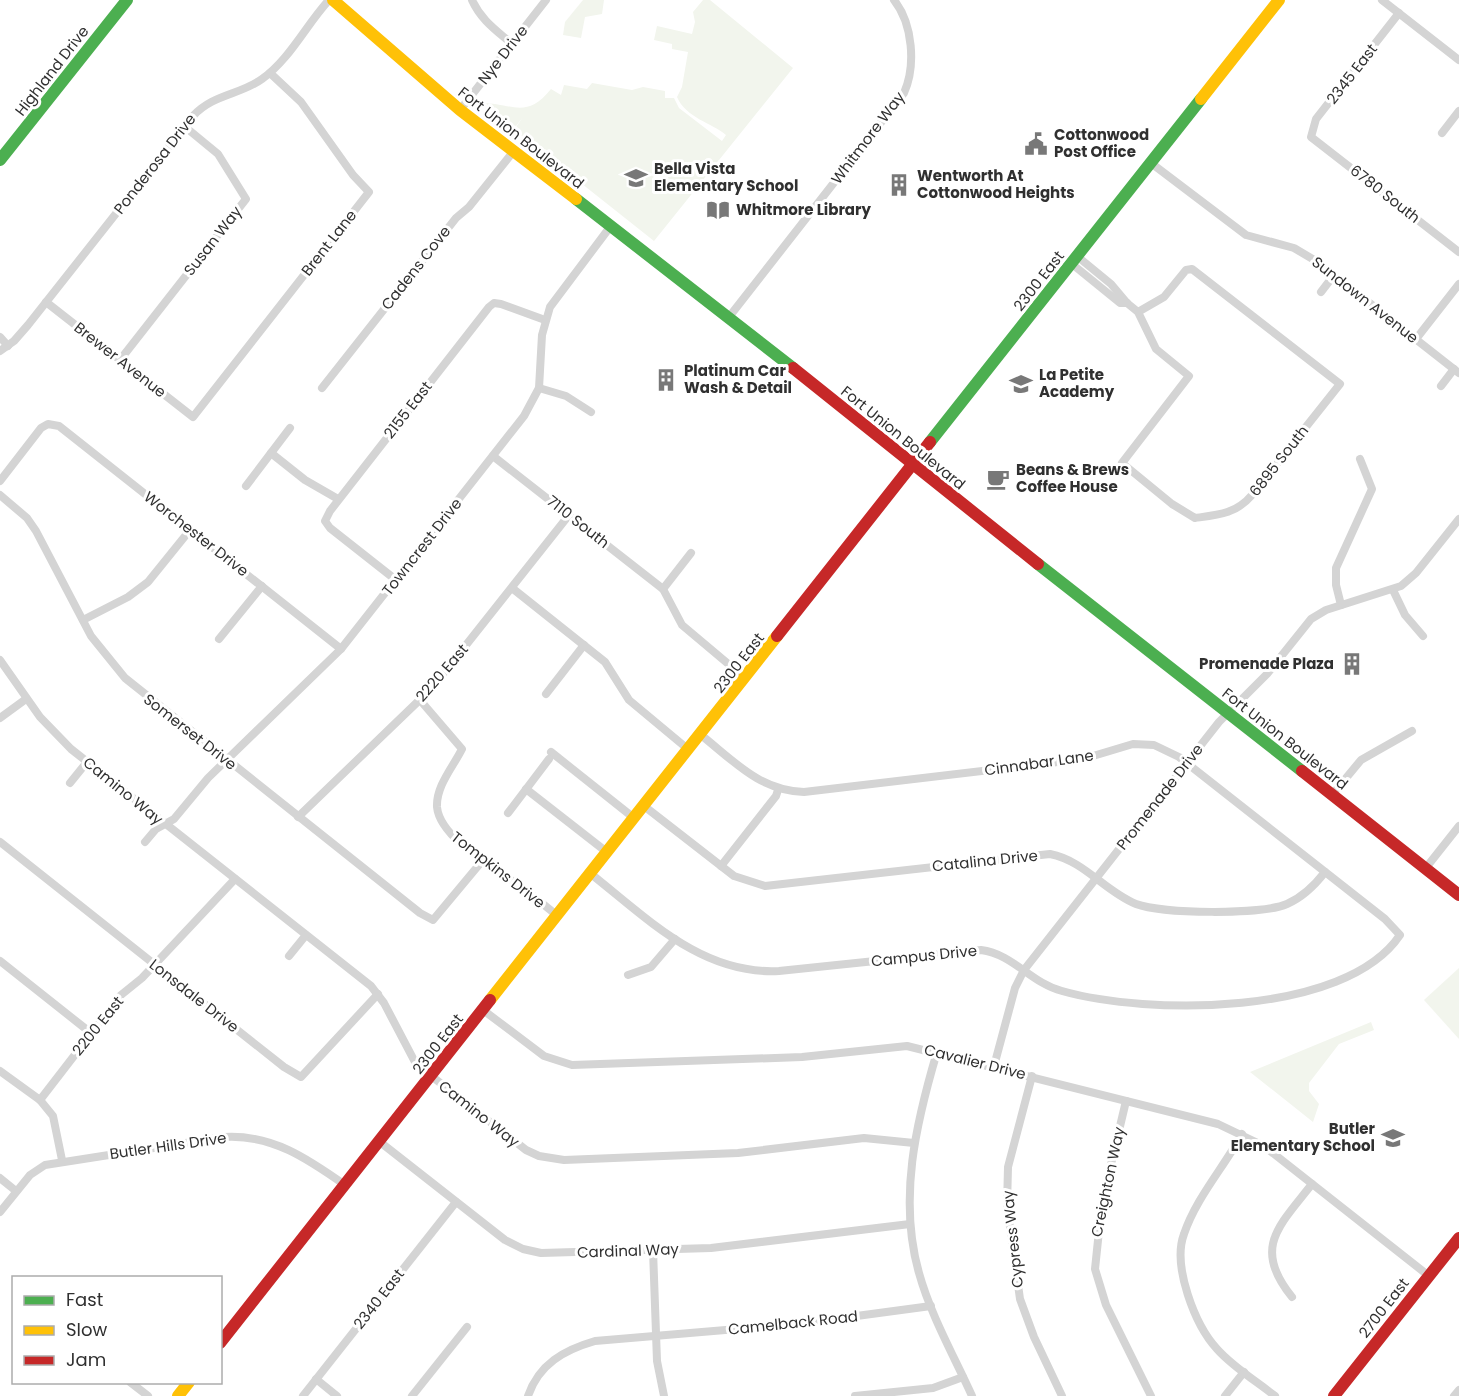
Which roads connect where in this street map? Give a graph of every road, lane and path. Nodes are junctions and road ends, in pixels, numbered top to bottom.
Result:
1 (127, 0) edge
2 (331, 0) edge
3 (472, 0) edge
4 (546, 0) edge
5 (894, 0) edge
6 (1279, 0) edge
7 (1382, 0) edge
8 (1399, 13) junction
9 (512, 44) junction
10 (1459, 60) edge
11 (270, 73) junction
12 (460, 110) junction
13 (1459, 111) edge
14 (184, 126) junction
15 (1442, 133) dead end
16 (1311, 137) joint
17 (513, 152) junction
18 (0, 160) edge
19 (1151, 163) junction
20 (610, 227) junction
21 (1459, 252) edge
22 (1075, 260) junction
23 (1334, 275) junction
24 (1459, 284) edge
25 (1321, 292) dead end
26 (46, 302) junction
27 (1138, 312) junction
28 (729, 317) junction
29 (545, 320) junction
30 (0, 337) edge
31 (1416, 339) junction
32 (4, 348) edge
33 (120, 360) junction
34 (1456, 371) edge
35 (1441, 386) dead end
36 (322, 388) dead end
37 (539, 388) junction
38 (591, 412) dead end
39 (193, 417) joint
40 (290, 428) dead end
41 (271, 453) junction
42 (493, 456) junction
43 (1360, 459) dead end
44 (913, 466) junction
45 (0, 481) edge
46 (246, 486) dead end
47 (0, 495) edge
48 (338, 499) junction
49 (569, 515) junction
50 (1459, 519) edge
51 (190, 530) junction
52 (691, 553) dead end
53 (396, 580) junction
54 (262, 586) junction
55 (512, 588) junction
56 (663, 589) junction
57 (1393, 590) junction
58 (1341, 605) junction
59 (83, 620) junction
60 (1423, 636) dead end
61 (219, 639) dead end
62 (585, 645) junction
63 (341, 649) junction
64 (0, 660) edge
65 (745, 678) junction
66 (546, 694) dead end
67 (26, 699) junction
68 (420, 700) junction
69 (1228, 712) junction
70 (0, 718) edge
71 (1412, 731) dead end
72 (700, 735) junction
73 (689, 750) junction
74 (226, 760) junction
75 (87, 762) junction
76 (1187, 763) junction
77 (70, 783) dead end
78 (526, 789) junction
79 (778, 789) junction
80 (1332, 795) junction
81 (644, 806) junction
82 (508, 813) dead end
83 (298, 817) junction
84 (634, 818) junction
85 (164, 824) junction
86 (1459, 826) edge
87 (145, 842) dead end
88 (0, 843) edge
89 (608, 853) junction
90 (483, 860) junction
91 (721, 866) junction
92 (1425, 869) junction
93 (1325, 872) junction
94 (591, 874) junction
95 (235, 879) junction
96 (1096, 879) junction
97 (1459, 895) edge
98 (558, 916) junction
99 (306, 935) junction
100 (1400, 935) joint
101 (675, 939) junction
102 (289, 956) dead end
103 (0, 961) edge
104 (154, 964) junction
105 (1024, 970) junction
106 (628, 975) dead end
107 (378, 994) junction
108 (483, 1010) junction
109 (91, 1033) junction
110 (937, 1052) junction
111 (994, 1066) junction
112 (0, 1071) edge
113 (1032, 1076) junction
114 (431, 1077) junction
115 (40, 1100) junction
116 (1126, 1101) junction
117 (1242, 1134) junction
118 (380, 1142) junction
119 (914, 1143) junction
120 (62, 1160) junction
121 (0, 1178) edge
122 (1312, 1184) junction
123 (345, 1185) junction
124 (16, 1191) junction
125 (456, 1202) junction
126 (0, 1212) edge
127 (910, 1224) junction
128 (1459, 1238) edge
129 (653, 1250) junction
130 (1429, 1276) junction
131 (1292, 1298) dead end
132 (930, 1306) junction
133 (466, 1327) dead end
134 (656, 1336) junction
135 (222, 1339) edge
136 (1244, 1372) junction
137 (963, 1377) junction
138 (316, 1379) junction
139 (131, 1384) edge
140 (188, 1384) edge
141 (1459, 1390) edge
142 (147, 1396) edge
143 (178, 1396) edge
144 (303, 1396) edge
145 (337, 1396) edge
146 (412, 1396) edge
147 (528, 1396) edge
148 (664, 1396) edge
149 (855, 1396) edge
150 (972, 1396) edge
151 (1062, 1396) edge
152 (1151, 1396) edge
153 (1225, 1396) edge
154 (1275, 1396) edge
155 (1334, 1396) edge
156 (1454, 1396) edge

1 - 18 street, Highland Drive
2 - 11 street, Ponderosa Drive
2 - 12 street, Fort Union Boulevard
3 - 9 street
4 - 9 street, Nye Drive
5 - 28 street, Whitmore Way
6 - 19 street, 2300 East
7 - 8 street
8 - 10 street
8 - 16 street, 2345 East
9 - 12 street, Nye Drive
11 - 14 street, Ponderosa Drive
11 - 39 street, Brent Lane
12 - 17 street, Fort Union Boulevard
13 - 15 street
14 - 26 street, Ponderosa Drive
14 - 33 street, Susan Way
16 - 21 street, 6780 South
17 - 20 street, Fort Union Boulevard
17 - 36 street, Cadens Cove
19 - 22 street, 2300 East
19 - 23 street, Sundown Avenue
20 - 28 street, Fort Union Boulevard
20 - 29 street, Towncrest Drive
22 - 27 street, 6895 South
22 - 44 street, 2300 East
23 - 25 street
23 - 31 street, Sundown Avenue
24 - 31 street
26 - 32 street, Ponderosa Drive
26 - 33 street, Brewer Avenue
27 - 27 street, 6895 South
28 - 44 street, Fort Union Boulevard
29 - 37 street, Towncrest Drive
29 - 48 street, 2155 East
30 - 32 street
31 - 34 street, Sundown Avenue
33 - 39 street, Brewer Avenue
34 - 35 street, Sundown Avenue
37 - 38 street
37 - 42 street, Towncrest Drive
40 - 41 street
41 - 46 street
41 - 48 street
42 - 49 street, 7110 South
42 - 53 street, Towncrest Drive
43 - 58 street
44 - 65 street, 2300 East
44 - 69 street, Fort Union Boulevard
45 - 51 street, Worchester Drive
47 - 59 street, Somerset Drive
48 - 53 street, 2155 East
49 - 55 street, 2220 East
49 - 56 street, 7110 South
50 - 57 street
51 - 54 street, Worchester Drive
51 - 59 street
52 - 56 street
53 - 63 street, Towncrest Drive
54 - 61 street
54 - 63 street, Worchester Drive
55 - 62 street
55 - 68 street, 2220 East
56 - 65 street
57 - 58 street, Promenade Drive
57 - 60 street
58 - 69 street, Promenade Drive
59 - 74 street, Somerset Drive
62 - 66 street
62 - 73 street
63 - 74 street, Towncrest Drive
64 - 67 street, Camino Way
65 - 72 street, 2300 East
67 - 70 street
67 - 75 street, Camino Way
68 - 83 street, 2220 East
68 - 90 street, Tompkins Drive
69 - 76 street, Promenade Drive
69 - 80 street, Fort Union Boulevard
71 - 80 street
72 - 73 street, 2300 East
72 - 79 street, Cinnabar Lane
73 - 81 street, 2300 East
74 - 83 street, Somerset Drive
74 - 85 street, Towncrest Drive
75 - 77 street
75 - 85 street, Camino Way
76 - 79 street, Cinnabar Lane
76 - 93 street, Cinnabar Lane
76 - 96 street, Promenade Drive
78 - 82 street
78 - 84 street
78 - 89 street
79 - 91 street
80 - 92 street, Fort Union Boulevard
81 - 84 street, 2300 East
81 - 91 street, Catalina Drive
83 - 90 street, Somerset Drive
84 - 89 street, 2300 East
85 - 87 street, Towncrest Drive
85 - 95 street, Camino Way
86 - 92 street
88 - 104 street, Lonsdale Drive
89 - 94 street, 2300 East
90 - 98 street, Tompkins Drive
91 - 96 street, Catalina Drive
92 - 97 street, Fort Union Boulevard
93 - 96 street, Catalina Drive
93 - 100 street, Cinnabar Lane
94 - 98 street, 2300 East
94 - 101 street, Campus Drive
95 - 99 street, Camino Way
95 - 104 street, 2200 East
96 - 105 street, Promenade Drive
98 - 108 street, 2300 East
99 - 102 street
99 - 107 street, Camino Way
100 - 105 street, Campus Drive
101 - 105 street, Campus Drive
101 - 106 street
103 - 109 street
104 - 107 street, Lonsdale Drive
104 - 109 street, 2200 East
105 - 111 street, Promenade Drive
107 - 114 street, Camino Way
108 - 110 street, Cavalier Drive
108 - 114 street, 2300 East
109 - 115 street, 2200 East
110 - 111 street, Cavalier Drive
110 - 119 street
111 - 113 street, Cavalier Drive
112 - 115 street
113 - 116 street, Cavalier Drive
113 - 151 street, Cypress Way
114 - 118 street, 2300 East
114 - 119 street, Camino Way
115 - 120 street
116 - 117 street, Cavalier Drive
116 - 152 street, Creighton Way
117 - 122 street, Cavalier Drive
117 - 136 street
118 - 123 street, 2300 East
118 - 125 street, Cardinal Way
119 - 127 street
120 - 123 street, Butler Hills Drive
120 - 124 street, Butler Hills Drive
121 - 124 street
122 - 130 street, Cavalier Drive
122 - 131 street
123 - 135 street, 2300 East
124 - 126 street, Butler Hills Drive
125 - 129 street, Cardinal Way
125 - 138 street, 2340 East
127 - 129 street, Cardinal Way
127 - 132 street
128 - 130 street, 2700 East
129 - 134 street
130 - 155 street, 2700 East
132 - 134 street, Camelback Road
132 - 137 street
133 - 146 street
134 - 147 street, Camelback Road
134 - 148 street
136 - 153 street
136 - 154 street
137 - 149 street
137 - 150 street
138 - 144 street, 2340 East
138 - 145 street
139 - 142 street
140 - 143 street
141 - 156 street

